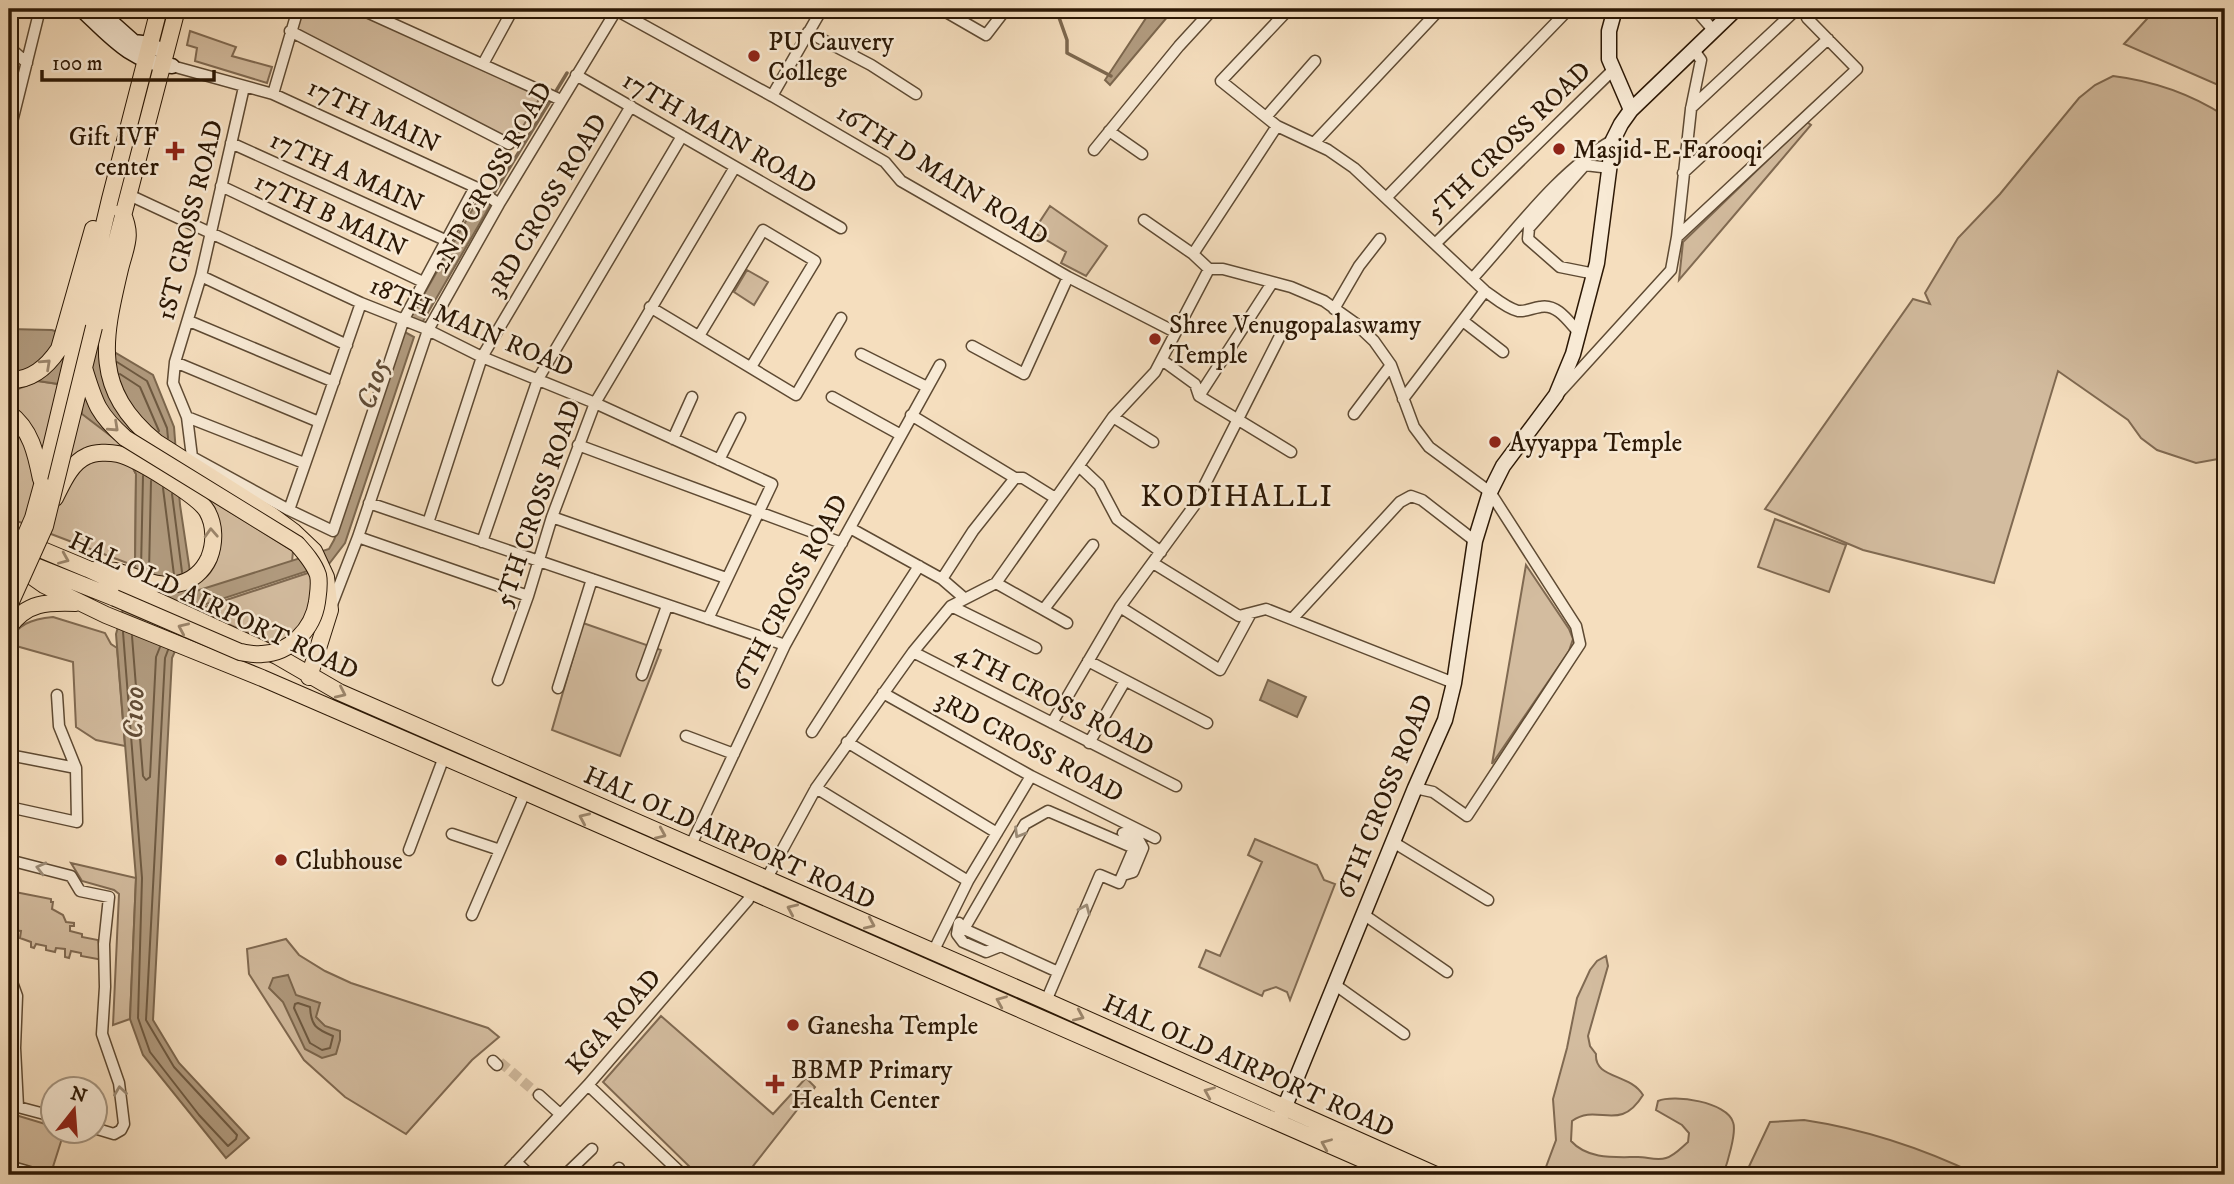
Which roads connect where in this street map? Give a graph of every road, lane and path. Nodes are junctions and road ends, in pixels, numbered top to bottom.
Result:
1 (40, 9) edge
2 (81, 9) edge
3 (97, 9) edge
4 (159, 9) edge
5 (177, 9) edge
6 (298, 9) edge
7 (360, 9) edge
8 (496, 9) edge
9 (616, 9) edge
10 (941, 9) edge
11 (1006, 9) edge
12 (1213, 9) edge
13 (1289, 9) edge
14 (1440, 9) edge
15 (1569, 9) edge
16 (1616, 9) edge
17 (1695, 9) edge
18 (1737, 9) edge
19 (1796, 9) edge
20 (1815, 9) edge
21 (818, 10) edge
22 (511, 12) edge
23 (1807, 18) junction
24 (1714, 30) junction
25 (290, 31) junction
26 (808, 32) junction
27 (1828, 39) junction
28 (150, 44) junction
29 (9, 47) edge
30 (1694, 50) junction
31 (145, 60) junction
32 (1315, 61) dead end
33 (167, 62) junction
34 (27, 63) junction
35 (483, 64) junction
36 (1612, 71) junction
37 (576, 75) junction
38 (244, 87) junction
39 (273, 94) junction
40 (916, 94) dead end
41 (772, 96) junction
42 (557, 99) junction
43 (631, 106) junction
44 (1691, 108) junction
45 (1631, 110) junction
46 (1266, 117) junction
47 (1277, 126) junction
48 (1110, 131) junction
49 (9, 134) edge
50 (682, 136) junction
51 (1613, 140) junction
52 (1314, 143) junction
53 (231, 144) junction
54 (509, 144) dead end
55 (1094, 150) dead end
56 (1142, 154) dead end
57 (736, 167) junction
58 (1610, 168) junction
59 (1683, 173) junction
60 (221, 186) junction
61 (478, 189) junction
62 (127, 194) junction
63 (1386, 198) junction
64 (496, 202) junction
65 (115, 210) junction
66 (1144, 220) dead end
67 (841, 228) dead end
68 (210, 234) junction
69 (1677, 237) junction
70 (1380, 239) dead end
71 (445, 240) junction
72 (1436, 243) junction
73 (1193, 254) junction
74 (1209, 269) junction
75 (1595, 274) junction
76 (201, 276) junction
77 (1068, 277) junction
78 (1472, 279) junction
79 (422, 282) junction
80 (1272, 283) junction
81 (1485, 291) junction
82 (360, 303) junction
83 (650, 307) junction
84 (1334, 309) junction
85 (841, 318) dead end
86 (406, 320) junction
87 (189, 321) junction
88 (1463, 321) junction
89 (80, 326) junction
90 (426, 329) junction
91 (1175, 332) junction
92 (1579, 333) junction
93 (1281, 334) dead end
94 (699, 336) junction
95 (347, 345) junction
96 (972, 346) dead end
97 (1503, 352) dead end
98 (861, 354) dead end
99 (482, 357) junction
100 (1162, 360) junction
101 (175, 362) junction
102 (940, 365) dead end
103 (1391, 365) junction
104 (83, 368) junction
105 (751, 368) junction
106 (538, 379) junction
107 (9, 380) edge
108 (334, 382) junction
109 (927, 387) junction
110 (1199, 396) junction
111 (1556, 396) junction
112 (692, 397) dead end
113 (832, 397) dead end
114 (1404, 399) junction
115 (595, 403) junction
116 (9, 413) edge
117 (1354, 414) dead end
118 (911, 415) junction
119 (187, 417) junction
120 (1113, 417) junction
121 (740, 418) dead end
122 (1238, 418) junction
123 (320, 422) junction
124 (901, 435) junction
125 (673, 439) junction
126 (1153, 442) dead end
127 (579, 444) junction
128 (1291, 452) dead end
129 (719, 460) junction
130 (304, 463) junction
131 (1080, 467) junction
132 (1015, 478) junction
133 (42, 485) junction
134 (1490, 492) junction
135 (1057, 496) junction
136 (369, 503) junction
137 (49, 510) junction
138 (289, 510) junction
139 (758, 512) junction
140 (552, 517) junction
141 (428, 523) junction
142 (850, 527) junction
143 (9, 536) edge
144 (358, 537) junction
145 (1475, 541) junction
146 (482, 542) junction
147 (842, 543) junction
148 (1093, 545) dead end
149 (1161, 552) junction
150 (9, 558) edge
151 (538, 561) junction
152 (1153, 562) junction
153 (919, 566) junction
154 (9, 573) edge
155 (726, 578) junction
156 (592, 579) junction
157 (942, 579) junction
158 (996, 583) junction
159 (44, 585) junction
160 (121, 586) junction
161 (528, 596) junction
162 (964, 598) junction
163 (81, 603) junction
164 (667, 606) junction
165 (951, 606) junction
166 (1120, 607) junction
167 (1044, 609) junction
168 (330, 610) junction
169 (1251, 613) junction
170 (11, 614) edge
171 (1293, 618) junction
172 (708, 619) junction
173 (1067, 623) dead end
174 (785, 645) junction
175 (1035, 648) dead end
176 (913, 652) junction
177 (1088, 661) junction
178 (642, 675) dead end
179 (309, 677) junction
180 (498, 680) dead end
181 (1125, 681) junction
182 (1454, 683) junction
183 (558, 688) dead end
184 (883, 693) junction
185 (57, 695) dead end
186 (1052, 723) junction
187 (1207, 723) dead end
188 (813, 732) dead end
189 (686, 736) dead end
190 (847, 742) junction
191 (1089, 743) junction
192 (734, 754) junction
193 (9, 755) edge
194 (441, 764) junction
195 (76, 768) junction
196 (1031, 776) junction
197 (1176, 786) dead end
198 (816, 788) junction
199 (1415, 788) junction
200 (525, 792) junction
201 (9, 807) edge
202 (998, 833) junction
203 (1123, 833) dead end
204 (452, 834) dead end
205 (1155, 838) dead end
206 (1393, 842) junction
207 (690, 846) junction
208 (409, 850) dead end
209 (500, 850) junction
210 (9, 860) edge
211 (1123, 875) junction
212 (767, 878) junction
213 (968, 881) junction
214 (751, 891) junction
215 (1488, 900) dead end
216 (1363, 914) junction
217 (472, 915) dead end
218 (959, 923) dead end
219 (1001, 946) junction
220 (933, 952) junction
221 (1058, 972) junction
222 (1447, 972) dead end
223 (9, 974) edge
224 (1334, 984) junction
225 (1046, 1001) junction
226 (1404, 1034) dead end
227 (588, 1085) junction
228 (537, 1097) tunnel mouth
229 (1277, 1103) junction
230 (38, 1112) edge
231 (558, 1116) junction
232 (1280, 1123) junction
233 (108, 1132) edge
234 (592, 1149) dead end
235 (516, 1162) junction
236 (9, 1166) edge
237 (40, 1175) edge
238 (504, 1175) edge
239 (530, 1175) edge
240 (565, 1175) edge
241 (683, 1175) edge
242 (1396, 1175) edge
243 (1436, 1175) edge

1 - 34 street
2 - 31 street
3 - 28 street
4 - 28 main road
5 - 33 main road
6 - 25 street
7 - 35 street
8 - 22 street
9 - 37 street, 2ND CROSS ROAD
9 - 41 street, 16TH D MAIN ROAD
10 - 11 street
12 - 48 street
13 - 46 street
14 - 52 street
15 - 63 street
16 - 36 street
17 - 24 street
18 - 24 street, 6TH CROSS ROAD
19 - 23 street
19 - 44 street
20 - 23 street
21 - 26 street
22 - 35 street
23 - 27 street
24 - 30 street, 6TH CROSS ROAD
25 - 39 street
25 - 54 street
26 - 40 street
26 - 41 street
27 - 59 street
27 - 69 street
28 - 31 main road
28 - 33 street
29 - 34 street
30 - 44 street
30 - 45 street, 6TH CROSS ROAD
31 - 33 street
31 - 65 main road
32 - 46 street
33 - 38 street
33 - 62 main road
34 - 49 street
35 - 42 street
36 - 45 street
36 - 72 street, 5TH CROSS ROAD
37 - 42 street, 2ND CROSS ROAD
37 - 43 street, 17TH MAIN ROAD
38 - 39 street, 17TH MAIN
38 - 53 street, 1ST CROSS ROAD
39 - 61 street, 17TH MAIN
41 - 77 street, 16TH D MAIN ROAD
42 - 64 street, 2ND CROSS ROAD
43 - 50 street, 17TH MAIN ROAD
43 - 99 street, 3RD CROSS ROAD
44 - 59 street
45 - 51 street, 6TH CROSS ROAD
46 - 47 street
47 - 52 street
47 - 73 street
48 - 55 street
48 - 56 street
50 - 57 street, 17TH MAIN ROAD
50 - 106 street
51 - 58 street, 6TH CROSS ROAD
51 - 78 street
52 - 63 street
53 - 60 street, 1ST CROSS ROAD
53 - 71 street, 17TH A MAIN
57 - 67 street, 17TH MAIN ROAD
57 - 83 street, 5TH CROSS ROAD
58 - 75 street, 6TH CROSS ROAD
58 - 75 street
59 - 69 street
60 - 68 street, 1ST CROSS ROAD
60 - 79 street, 17TH B MAIN
61 - 64 street
61 - 71 street
62 - 65 main road
62 - 68 street, 18TH MAIN ROAD
63 - 72 street
64 - 90 street, 2ND CROSS ROAD
65 - 89 main road
65 - 89 main road
65 - 168 main road
66 - 73 street
68 - 76 street, 1ST CROSS ROAD
68 - 82 street, 18TH MAIN ROAD
69 - 111 street
70 - 84 street
71 - 79 street
72 - 78 street
73 - 74 street
74 - 80 street
74 - 91 street
75 - 92 street, 6TH CROSS ROAD
76 - 87 street, 1ST CROSS ROAD
76 - 95 street
77 - 91 street, 16TH D MAIN ROAD
77 - 96 street
78 - 81 street
79 - 86 street
80 - 84 street
80 - 110 street
81 - 88 street
81 - 92 street
82 - 86 street, 18TH MAIN ROAD
82 - 95 street
83 - 94 street
83 - 115 street, 5TH CROSS ROAD
84 - 103 street
85 - 105 street
86 - 90 street, 18TH MAIN ROAD
86 - 138 street
87 - 101 street, 1ST CROSS ROAD
87 - 108 street
88 - 97 street
88 - 114 street
89 - 104 main road, bridge
107 -> 89 main road
89 - 133 main road
90 - 99 street, 18TH MAIN ROAD
90 - 136 street, 2ND CROSS ROAD
91 - 100 street
92 - 111 street, 6TH CROSS ROAD
93 - 122 street
94 - 105 street
94 - 105 street
95 - 108 street
98 - 109 street
99 - 106 street, 18TH MAIN ROAD
99 - 141 street, 3RD CROSS ROAD
100 - 110 street
100 - 120 street
101 - 119 street
101 - 123 street
102 - 109 street, 6TH CROSS ROAD
103 - 114 street
103 - 117 street
104 - 137 main road, bridge
104 -> 160 main road, bridge
106 - 115 street, 18TH MAIN ROAD
106 - 146 street
108 - 123 street
109 - 118 street, 6TH CROSS ROAD
110 - 122 street
111 - 134 street, 6TH CROSS ROAD
112 - 125 street
113 - 124 street
114 - 134 street
115 - 125 street, 18TH MAIN ROAD
115 - 127 street, 5TH CROSS ROAD
116 - 133 main road
118 - 124 street, 6TH CROSS ROAD
118 - 132 street
119 - 130 street
119 - 138 street
120 - 126 street
120 - 131 street
121 - 129 street
122 - 128 street
122 - 149 street
123 - 130 street
124 - 142 street, 6TH CROSS ROAD
125 - 129 street, 18TH MAIN ROAD
127 - 139 street
127 - 140 street, 5TH CROSS ROAD
129 - 139 street, 18TH MAIN ROAD
130 - 138 street
131 - 135 street
131 - 149 street
132 - 135 street
132 - 157 street
133 - 154 main road, bridge
134 - 145 street, 6TH CROSS ROAD
134 - 199 street
135 - 158 street
136 - 141 street
136 - 144 street, 2ND CROSS ROAD
160 -> 137 main road, bridge
137 - 170 main road, bridge
139 - 147 street
139 - 155 street
140 - 151 street, 5TH CROSS ROAD
140 - 155 street
141 - 146 street
142 - 147 street, 6TH CROSS ROAD
142 - 153 street
143 -> 160 main road, HAL OLD AIRPORT ROAD
144 - 161 street
144 - 168 street, 2ND CROSS ROAD
145 - 171 street
145 - 182 street, 6TH CROSS ROAD
146 - 151 street
147 - 174 street, 6TH CROSS ROAD
148 - 167 street
149 - 152 street
150 - 159 main road, HAL OLD AIRPORT ROAD
150 - 160 main road
151 - 156 street
151 - 161 street, 5TH CROSS ROAD
152 - 166 street
152 - 169 street
153 - 157 street
153 - 188 street
154 - 159 main road
155 - 172 street
156 - 164 street
156 - 183 street
157 - 162 street
158 - 162 street
158 - 167 street
159 - 163 main road, HAL OLD AIRPORT ROAD
160 - 179 main road, HAL OLD AIRPORT ROAD
161 - 180 street, 5TH CROSS ROAD
162 - 165 street
163 - 170 main road
163 - 194 main road, HAL OLD AIRPORT ROAD
164 - 172 street
164 - 178 street
165 - 175 street
165 - 176 street
166 - 169 street
166 - 177 street
167 - 173 street
168 - 179 main road
169 - 171 street
171 - 182 street
172 - 174 street
174 - 192 street, 6TH CROSS ROAD
176 - 184 street
176 - 186 street, 4TH CROSS ROAD
177 - 181 street
177 - 186 street
179 -> 207 main road, HAL OLD AIRPORT ROAD
181 - 187 street
181 - 191 street
182 - 199 street, 6TH CROSS ROAD
184 - 190 street
184 - 196 street, 3RD CROSS ROAD
185 - 195 street
186 - 191 street, 4TH CROSS ROAD
189 - 192 street
190 - 198 street
190 - 202 street
191 - 197 street, 4TH CROSS ROAD
192 - 207 street, 6TH CROSS ROAD
193 - 195 street
194 - 200 main road, HAL OLD AIRPORT ROAD
194 - 208 street
195 - 201 street
196 - 202 street
196 - 205 street, 3RD CROSS ROAD
198 - 212 street
198 - 213 street
199 - 206 street, 6TH CROSS ROAD
200 - 209 street
214 -> 200 main road, HAL OLD AIRPORT ROAD
202 - 213 street
203 - 211 street
204 - 209 street
206 - 215 street
206 - 216 street, 6TH CROSS ROAD
207 - 212 main road, HAL OLD AIRPORT ROAD
209 - 217 street
233 -> 210 street
211 -> 219 street
221 -> 211 street
212 -> 220 main road, HAL OLD AIRPORT ROAD
213 - 220 street
214 - 227 street, KGA ROAD
232 -> 214 main road, HAL OLD AIRPORT ROAD
216 - 222 street
216 - 224 street, 6TH CROSS ROAD
218 - 219 street
219 - 221 street
220 - 225 main road, HAL OLD AIRPORT ROAD
221 - 225 street
223 - 230 street
224 - 226 street
224 - 229 street, 6TH CROSS ROAD
225 -> 229 main road, HAL OLD AIRPORT ROAD
227 - 231 street, KGA ROAD
227 - 241 street
228 - 231 street
229 - 232 street, 6TH CROSS ROAD
229 - 243 main road, HAL OLD AIRPORT ROAD
231 - 235 street, KGA ROAD
242 -> 232 main road, HAL OLD AIRPORT ROAD
234 - 240 street
235 - 238 street, KGA ROAD
235 - 239 street
236 - 237 street

